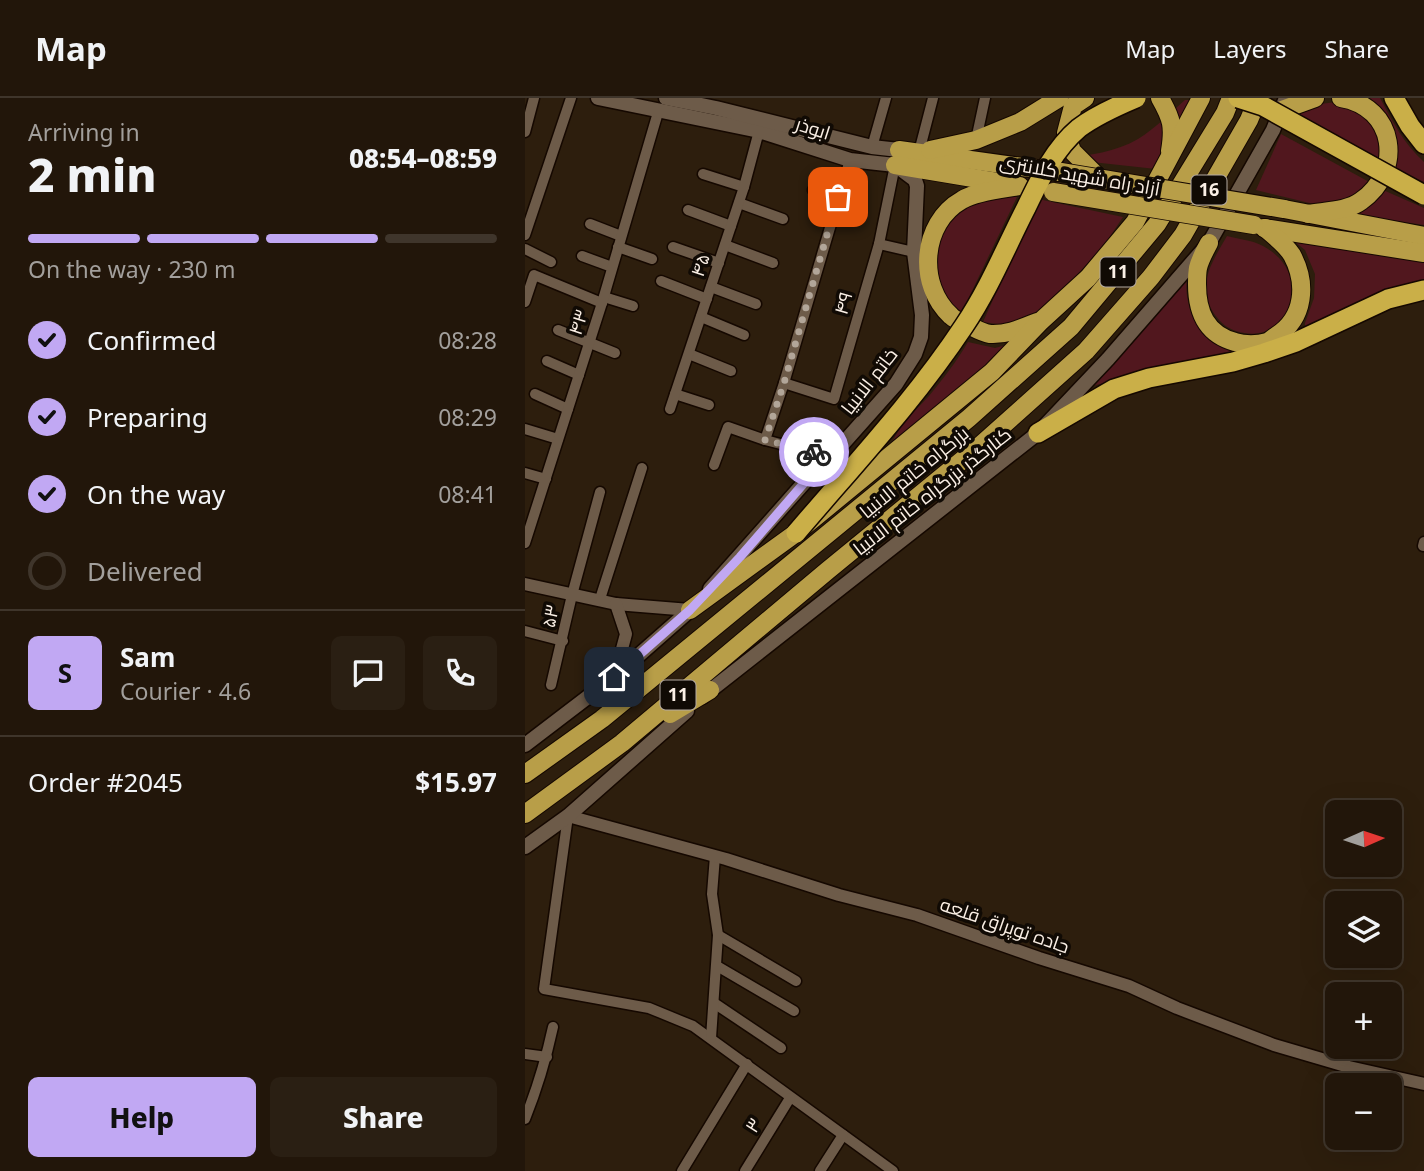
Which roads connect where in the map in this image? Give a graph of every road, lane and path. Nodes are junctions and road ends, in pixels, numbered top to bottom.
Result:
1 (534, 98) edge
2 (571, 98) edge
3 (598, 98) edge
4 (886, 98) edge
5 (933, 98) edge
6 (985, 98) edge
7 (1085, 98) edge
8 (1136, 98) edge
9 (1160, 98) edge
10 (1201, 98) edge
11 (1231, 98) edge
12 (1238, 98) edge
13 (1258, 98) edge
14 (1315, 98) edge
15 (1342, 98) edge
16 (1394, 98) edge
17 (1052, 100) edge
18 (718, 103) edge
19 (662, 104) edge
20 (1284, 104) edge
21 (759, 131) junction
22 (525, 132) edge
23 (975, 140) junction
24 (1424, 144) edge
25 (872, 147) junction
26 (919, 152) junction
27 (897, 157) junction
28 (850, 160) junction
29 (1168, 162) junction
30 (703, 174) dead end
31 (1098, 177) junction
32 (1020, 186) junction
33 (744, 187) junction
34 (813, 190) dead end
35 (1424, 195) edge
36 (838, 197) junction
37 (739, 203) junction
38 (688, 210) dead end
39 (1308, 214) junction
40 (783, 219) dead end
41 (590, 224) dead end
42 (731, 226) junction
43 (1260, 226) junction
44 (525, 235) edge
45 (1424, 236) edge
46 (620, 242) junction
47 (1209, 243) junction
48 (879, 244) junction
49 (725, 245) junction
50 (673, 247) dead end
51 (525, 249) edge
52 (914, 252) junction
53 (1424, 253) edge
54 (582, 256) dead end
55 (652, 259) dead end
56 (551, 262) dead end
57 (719, 262) junction
58 (773, 263) dead end
59 (613, 267) junction
60 (1151, 277) joint
61 (660, 281) dead end
62 (711, 287) junction
63 (1424, 290) edge
64 (707, 299) junction
65 (603, 300) junction
66 (525, 302) edge
67 (756, 304) dead end
68 (633, 306) dead end
69 (701, 317) junction
70 (1041, 321) junction
71 (558, 330) dead end
72 (744, 335) dead end
73 (589, 343) junction
74 (615, 354) dead end
75 (689, 354) junction
76 (547, 361) dead end
77 (730, 370) dead end
78 (579, 375) junction
79 (784, 383) junction
80 (535, 394) dead end
81 (675, 394) junction
82 (709, 405) dead end
83 (670, 409) dead end
84 (568, 410) junction
85 (525, 429) edge
86 (1038, 433) junction
87 (558, 439) junction
88 (765, 440) junction
89 (831, 457) junction
90 (715, 465) dead end
91 (642, 468) dead end
92 (525, 473) edge
93 (546, 478) junction
94 (600, 492) dead end
95 (527, 528) edge
96 (796, 533) junction
97 (525, 543) edge
98 (525, 584) edge
99 (572, 595) junction
100 (600, 599) junction
101 (616, 604) junction
102 (690, 610) junction
103 (525, 631) edge
104 (562, 641) junction
105 (615, 675) junction
106 (551, 685) dead end
107 (710, 690) junction
108 (622, 743) junction
109 (525, 745) edge
110 (525, 774) edge
111 (525, 814) edge
112 (568, 816) junction
113 (525, 847) edge
114 (715, 856) junction
115 (718, 935) junction
116 (717, 966) junction
117 (796, 981) dead end
118 (714, 1003) junction
119 (794, 1011) dead end
120 (553, 1027) dead end
121 (711, 1038) junction
122 (781, 1048) dead end
123 (525, 1054) edge
124 (547, 1057) junction
125 (747, 1064) junction
126 (1424, 1084) edge
127 (531, 1091) edge
128 (790, 1098) junction
129 (525, 1119) edge
130 (843, 1135) junction
131 (682, 1171) edge
132 (745, 1171) edge
133 (820, 1171) edge
134 (893, 1171) edge

1 - 22 street
2 - 44 street
3 - 19 main road, ابوذر
4 - 25 street
5 - 26 street
6 - 23 street
7 - 31 highway
8 - 96 highway, bridge
9 - 29 highway
10 - 29 highway
11 - 110 highway, بزرگراه خاتم الانبیا / 11
12 - 35 highway, bridge
13 - 60 highway, بزرگراه خاتم الانبیا / 16
14 - 20 highway
15 - 39 highway
16 - 24 highway
17 - 23 highway
18 - 19 main road, ابوذر
18 - 25 main road, ابوذر
19 - 21 main road, ابوذر
19 - 46 street, ۴۳
20 - 47 main road, کنارگذر بزرگراه خاتم الانبیا
21 - 28 main road, ابوذر
21 - 33 street, ۴۵
23 - 26 highway
25 - 27 main road, ابوذر
26 - 27 highway, آزاد راه شهید کلانتری
26 - 31 highway, آزاد راه شهید کلانتری, bridge
27 - 28 main road, ابوذر
27 - 32 highway, آزاد راه شهید کلانتری
27 - 48 street, ۴۹
27 - 52 main road, خاتم الانبیا
28 - 36 street
29 - 70 highway
30 - 33 street
31 - 39 highway, آزاد راه شهید کلانتری, bridge
32 - 43 highway, آزاد راه شهید کلانتری / 16, bridge
32 - 70 highway
33 - 37 street, ۴۵
34 - 36 street
36 - 79 street
37 - 40 street
37 - 42 street, ۴۵
38 - 42 street
39 - 45 highway, آزاد راه شهید کلانتری
41 - 46 street
42 - 49 street, ۴۵
43 - 47 highway
43 - 53 highway, آزاد راه شهید کلانتری / 16
46 - 55 street
46 - 59 street, ۴۳
47 - 86 main road, کنارگذر بزرگراه خاتم الانبیا
48 - 52 street
48 - 79 street, ۴۹
49 - 57 street, ۴۵
49 - 58 street
50 - 57 street
51 - 56 street
52 - 89 main road, خاتم الانبیا
54 - 59 street
57 - 62 street, ۴۵
59 - 65 street, ۴۳
60 - 108 highway, بزرگراه خاتم الانبیا / 11
61 - 64 street
62 - 64 street, ۴۵
62 - 67 street
63 - 86 highway
64 - 69 street, ۴۵
65 - 66 street
65 - 68 street
65 - 73 street, ۴۳
69 - 72 street
69 - 75 street, ۴۵
70 - 96 highway
71 - 73 street
73 - 74 street
73 - 78 street, ۴۳
75 - 77 street
75 - 81 street, ۴۵
76 - 78 street
78 - 84 street, ۴۳
79 - 88 street
80 - 84 street
81 - 82 street
81 - 83 street, ۴۵
84 - 87 street, ۴۳
85 - 87 street
86 - 107 main road, کنارگذر بزرگراه خاتم الانبیا
87 - 93 street, ۴۳
88 - 89 street
88 - 90 street
89 - 102 main road, خاتم الانبیا
91 - 100 street
92 - 93 street
93 - 95 street, ۴۳
94 - 99 street, ۵۳
95 - 97 street, ۴۳
96 - 102 highway
98 - 99 street
99 - 100 street
99 - 104 street, ۵۳
100 - 101 street
101 - 102 street
101 - 105 street
102 - 105 main road
103 - 104 street
104 - 106 street, ۵۳
105 - 109 main road
107 - 108 highway
107 - 112 main road, کنارگذر بزرگراه خاتم الانبیا
108 - 111 highway, بزرگراه خاتم الانبیا / 11
112 - 113 main road, کنارگذر بزرگراه خاتم الانبیا
112 - 114 street, جاده توپراق قلعه
112 - 121 street
114 - 115 street
114 - 126 street, جاده توپراق قلعه
115 - 116 street
115 - 117 street
116 - 118 street
116 - 119 street
118 - 121 street
118 - 122 street
120 - 124 street
121 - 125 street
123 - 124 street
124 - 127 street
125 - 128 street
125 - 131 street
127 - 129 street
128 - 130 street
128 - 132 street, ۳
130 - 133 street
130 - 134 street

